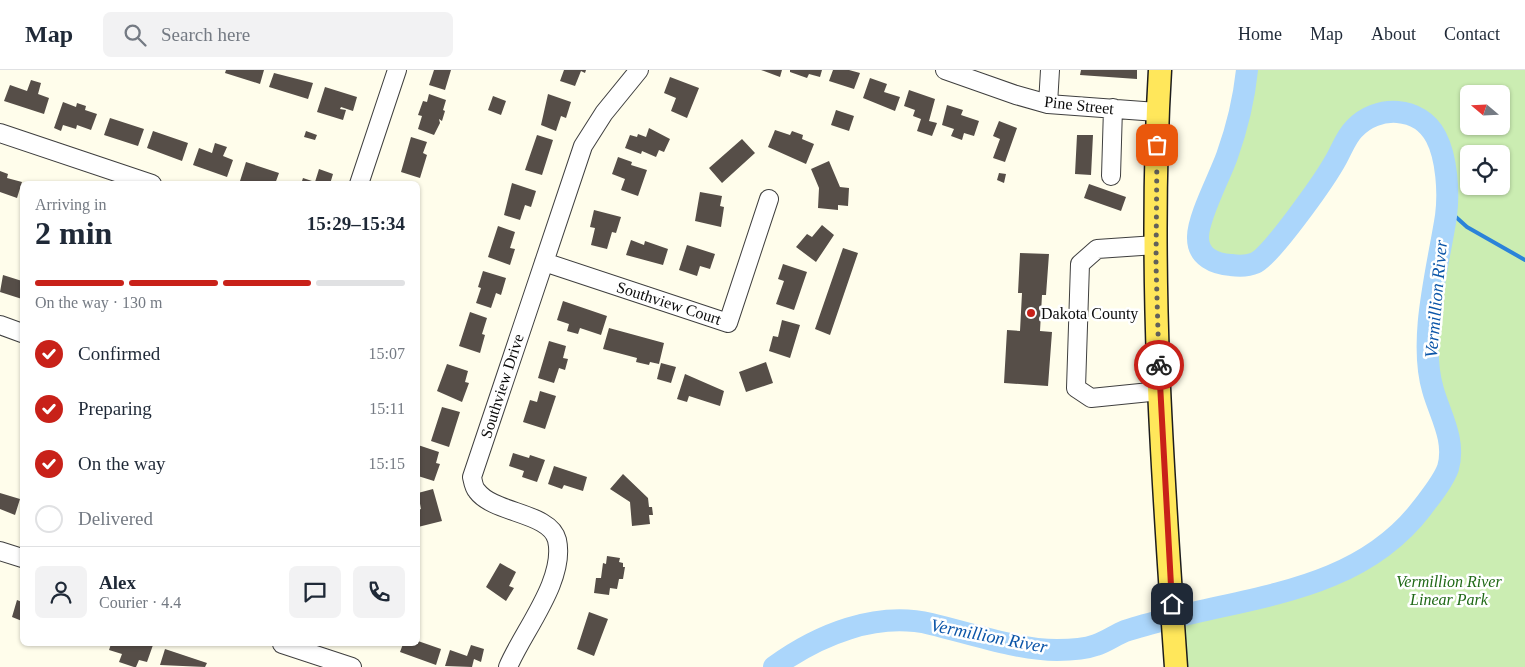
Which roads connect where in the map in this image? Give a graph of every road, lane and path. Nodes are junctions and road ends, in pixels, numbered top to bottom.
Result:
1 (639, 70) edge
2 (945, 70) edge
3 (1050, 70) edge
4 (1160, 70) edge
5 (393, 71) edge
6 (1048, 104) junction
7 (1113, 108) junction
8 (1157, 112) junction
9 (0, 133) edge
10 (1111, 176) dead end
11 (143, 181) edge
12 (360, 181) edge
13 (769, 199) dead end
14 (1156, 245) junction
15 (544, 262) junction
16 (0, 325) edge
17 (20, 332) edge
18 (1160, 391) junction
19 (0, 551) edge
20 (20, 557) edge
21 (288, 646) edge
22 (1176, 664) edge
23 (352, 667) edge
24 (508, 667) edge

1 - 15 street, Southview Drive
2 - 6 street, Pine Street
3 - 6 street
4 - 8 main road
5 - 12 street
6 - 7 street, Pine Street
7 - 8 street, Pine Street
7 - 10 street
8 - 14 main road
9 - 11 street
13 - 15 street, Southview Court
14 - 18 main road
14 - 18 street
15 - 24 street, Southview Drive
16 - 17 street
18 - 22 main road
19 - 20 street
21 - 23 street

